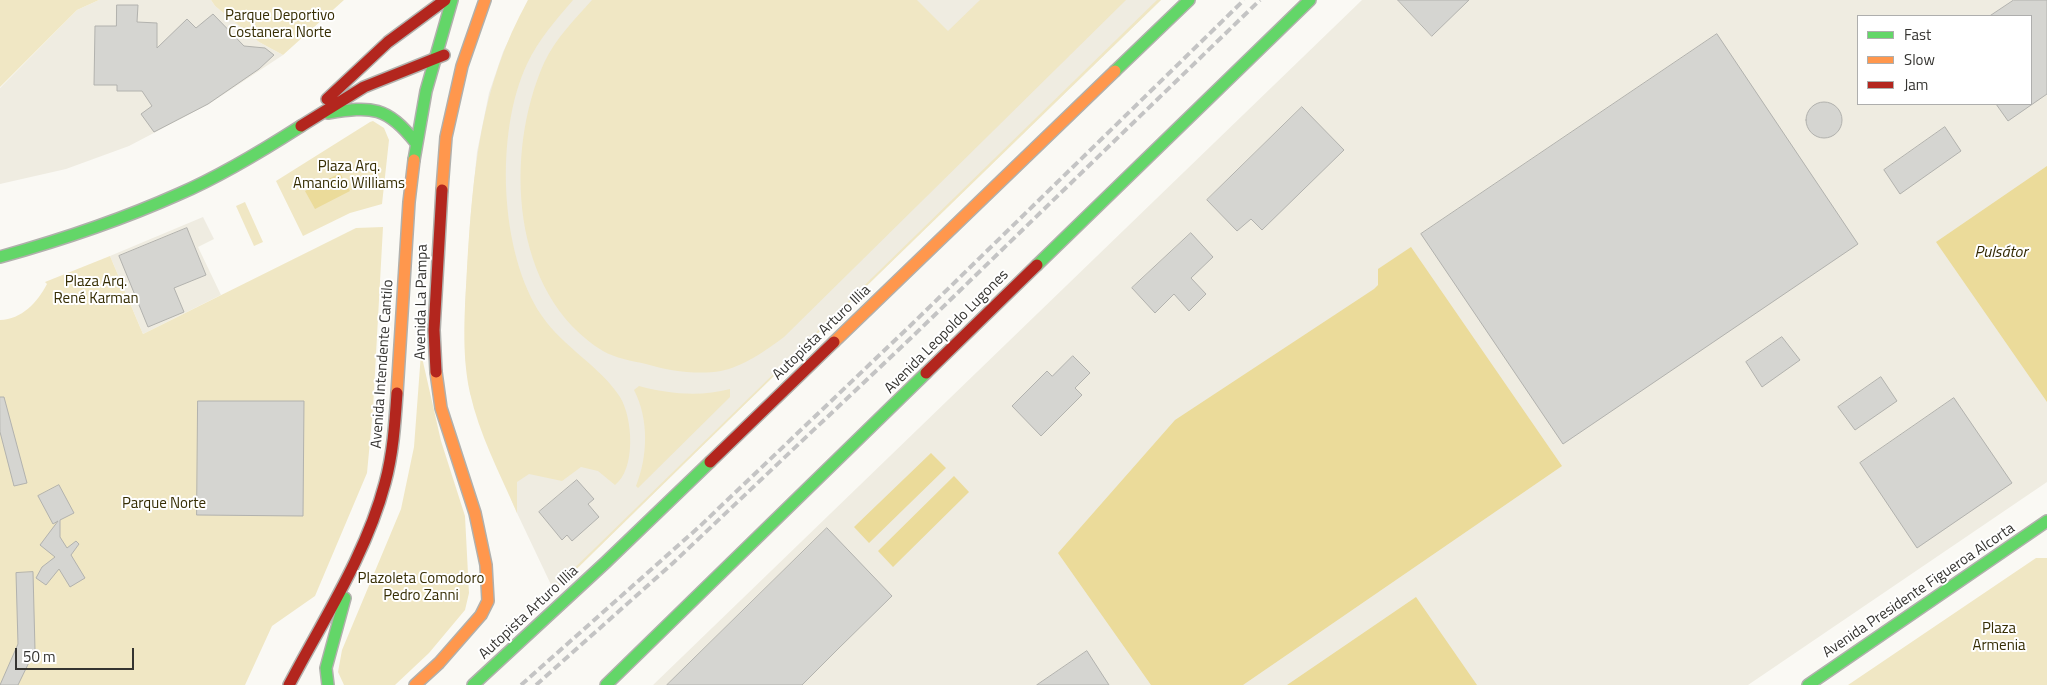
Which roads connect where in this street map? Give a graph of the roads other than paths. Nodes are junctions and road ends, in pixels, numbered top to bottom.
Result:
1 (446, 0) edge
2 (452, 0) edge
3 (485, 0) edge
4 (1189, 0) edge
5 (1310, 0) edge
6 (471, 39) junction
7 (435, 60) junction
8 (319, 115) junction
9 (305, 122) junction
10 (416, 143) junction
11 (0, 257) edge
12 (2047, 521) edge
13 (354, 564) junction
14 (289, 685) edge
15 (328, 685) edge
16 (415, 685) edge
17 (473, 685) edge
18 (606, 685) edge
19 (1808, 685) edge

1 - 9 main road
2 - 7 main road
3 - 6 main road, Avenida La Pampa
4 - 17 main road, Autopista Arturo Illia
5 - 18 main road, Avenida Leopoldo Lugones
6 - 7 main road
6 - 16 main road, Avenida La Pampa
7 - 8 main road
7 - 10 main road
8 - 9 main road
8 - 10 main road
9 - 11 main road
10 - 13 main road, Avenida Intendente Cantilo
12 - 19 main road, Avenida Presidente Figueroa Alcorta
13 - 14 main road, Avenida Intendente Cantilo
13 - 15 main road

